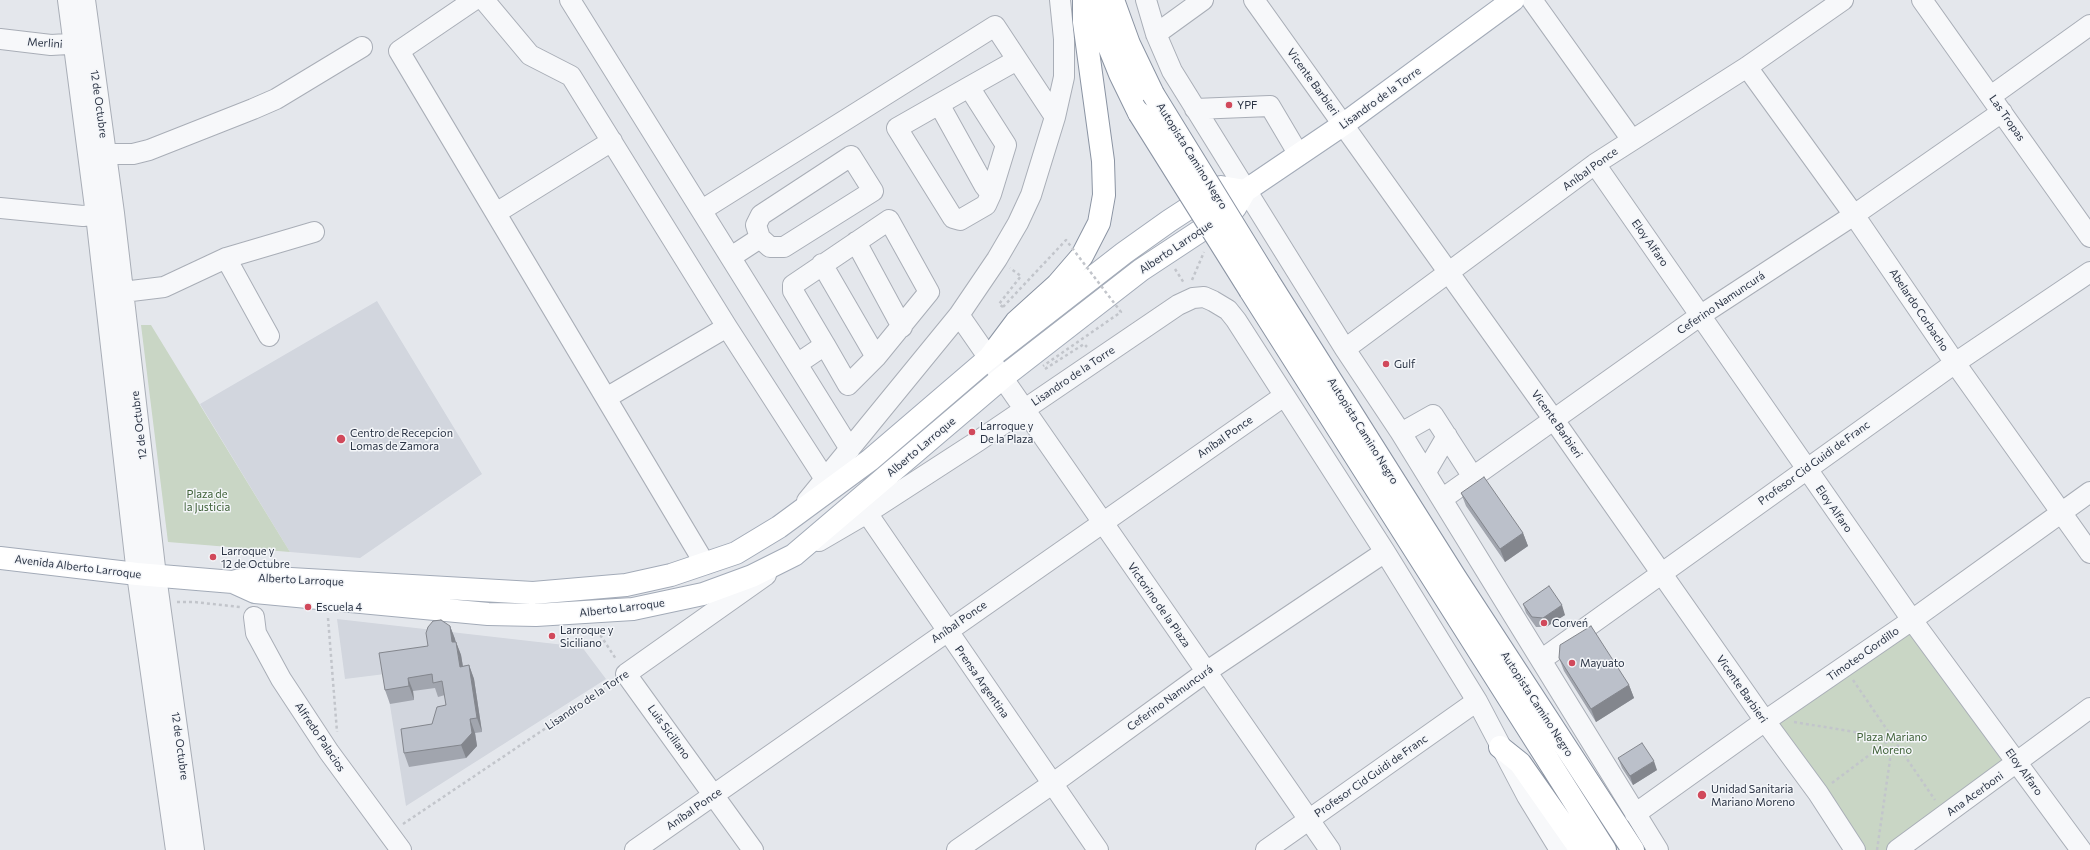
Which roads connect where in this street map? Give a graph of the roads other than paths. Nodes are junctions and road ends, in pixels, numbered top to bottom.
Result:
1 (68, 0) edge
2 (85, 0) edge
3 (474, 0) edge
4 (484, 0) edge
5 (570, 0) edge
6 (1060, 0) edge
7 (1084, 0) edge
8 (1094, 0) edge
9 (1114, 0) edge
10 (1146, 0) edge
11 (1203, 0) edge
12 (1254, 0) edge
13 (1513, 0) edge
14 (1532, 0) edge
15 (1843, 0) edge
16 (1922, 0) edge
17 (2090, 25) edge
18 (1156, 34) junction
19 (0, 39) edge
20 (82, 43) junction
21 (362, 47) dead end
22 (1017, 60) junction
23 (1747, 67) junction
24 (969, 87) junction
25 (939, 104) junction
26 (1997, 104) junction
27 (1195, 109) junction
28 (1055, 117) junction
29 (1344, 124) junction
30 (1632, 140) junction
31 (612, 141) junction
32 (106, 154) junction
33 (1299, 155) junction
34 (1595, 164) junction
35 (1245, 192) junction
36 (991, 194) junction
37 (0, 208) edge
38 (702, 210) junction
39 (496, 213) junction
40 (105, 214) junction
41 (1854, 215) junction
42 (314, 232) dead end
43 (2090, 237) edge
44 (760, 238) junction
45 (856, 242) junction
46 (731, 257) junction
47 (226, 258) junction
48 (822, 264) junction
49 (2090, 272) edge
50 (1448, 273) junction
51 (1259, 284) junction
52 (123, 292) junction
53 (958, 315) junction
54 (1701, 315) junction
55 (727, 327) junction
56 (902, 327) junction
57 (269, 336) dead end
58 (825, 345) junction
59 (1345, 349) junction
60 (876, 357) junction
61 (989, 358) junction
62 (1955, 363) junction
63 (797, 364) junction
64 (1002, 378) junction
65 (1284, 396) junction
66 (606, 398) junction
67 (1024, 410) junction
68 (1554, 420) junction
69 (1401, 433) junction
70 (1447, 436) junction
71 (850, 449) junction
72 (1806, 469) junction
73 (1426, 472) junction
74 (1473, 477) junction
75 (825, 479) junction
76 (2090, 492) edge
77 (1442, 499) junction
78 (867, 513) junction
79 (797, 514) junction
80 (2061, 514) junction
81 (1102, 523) junction
82 (1385, 552) junction
83 (2090, 553) edge
84 (0, 558) edge
85 (788, 559) junction
86 (706, 564) junction
87 (1661, 573) junction
88 (146, 575) junction
89 (233, 582) junction
90 (254, 617) dead end
91 (1912, 620) junction
92 (947, 631) junction
93 (1541, 660) junction
94 (1206, 672) junction
95 (626, 674) joint
96 (1477, 701) junction
97 (2090, 708) edge
98 (1772, 716) junction
99 (1500, 747) junction
100 (2018, 763) junction
101 (1052, 784) junction
102 (715, 795) junction
103 (1635, 814) junction
104 (1309, 820) junction
105 (176, 850) edge
106 (194, 850) edge
107 (401, 850) edge
108 (635, 850) edge
109 (752, 850) edge
110 (958, 850) edge
111 (1098, 850) edge
112 (1266, 850) edge
113 (1330, 850) edge
114 (1560, 850) edge
115 (1581, 850) edge
116 (1605, 850) edge
117 (1633, 850) edge
118 (1658, 850) edge
119 (1855, 850) edge
120 (1897, 850) edge
121 (2080, 850) edge

1 - 20 street, 12 de Octubre
2 - 20 street, 12 de Octubre
3 - 39 street
4 - 31 street
5 - 38 street
6 - 28 street
7 - 61 main road
8 - 51 main road, Autopista Camino Negro, bridge
9 - 51 main road, Autopista Camino Negro, bridge
10 - 18 street
11 - 18 street
12 - 29 street, Vicente Barbieri
13 - 29 main road, Lisandro de la Torre
14 - 30 street
15 - 23 street, Aníbal Ponce
16 - 26 street, Las Tropas
17 - 26 street, Ceferino Namuncurá
18 - 27 street
19 - 20 street, Merlini
20 - 32 street, 12 de Octubre
20 - 40 street, 12 de Octubre
21 - 32 street
22 - 24 street
22 - 28 street
22 - 38 street
23 - 30 street, Aníbal Ponce
23 - 41 street, Abelardo Corbacho
24 - 25 street
24 - 36 street
25 - 36 street
25 - 36 street
26 - 41 street, Ceferino Namuncurá
26 - 43 street, Las Tropas
27 - 33 street
27 - 35 street
28 - 53 street
29 - 33 main road, Lisandro de la Torre
29 - 50 street, Vicente Barbieri
30 - 34 street, Aníbal Ponce
31 - 39 street
31 - 55 street
32 - 40 street, 12 de Octubre
33 - 35 main road, Lisandro de la Torre
34 - 50 street, Aníbal Ponce
34 - 54 street, Eloy Alfaro
35 - 59 street
35 - 61 main road, Alberto Larroque
35 - 64 main road, Alberto Larroque
37 - 40 street
38 - 46 street
39 - 66 street
40 - 52 street, 12 de Octubre
40 - 88 street, 12 de Octubre
41 - 54 street, Ceferino Namuncurá
41 - 62 street, Abelardo Corbacho
42 - 47 street
44 - 44 street
44 - 46 street
45 - 48 street
45 - 56 street
45 - 56 street
46 - 63 street
47 - 52 street
47 - 57 street
48 - 58 street
48 - 60 street
49 - 62 street, Profesor Cid Guidi de Franc
50 - 59 street, Aníbal Ponce
50 - 68 street, Vicente Barbieri
51 - 116 main road, Autopista Camino Negro
51 - 117 main road, Autopista Camino Negro
52 - 88 street, 12 de Octubre
53 - 61 street, Victorino de la Plaza
53 - 71 street
54 - 68 street, Ceferino Namuncurá
54 - 72 street, Eloy Alfaro
55 - 66 street
55 - 75 street
56 - 60 street
58 - 60 street
58 - 63 street
59 - 69 street
61 - 64 street, Victorino de la Plaza
61 - 79 main road, Alberto Larroque
62 - 72 street, Profesor Cid Guidi de Franc
62 - 80 street, Abelardo Corbacho
63 - 71 street
64 - 67 street, Victorino de la Plaza
64 - 85 main road, Alberto Larroque
65 - 67 street, Lisandro de la Torre
65 - 81 street, Aníbal Ponce
65 - 82 street
66 - 86 street
67 - 78 street, Lisandro de la Torre
67 - 81 street, Victorino de la Plaza
68 - 74 street, Ceferino Namuncurá
68 - 87 street, Vicente Barbieri
69 - 70 street
69 - 73 street
70 - 73 street
70 - 74 street
71 - 75 street
72 - 87 street, Profesor Cid Guidi de Franc
72 - 91 street, Eloy Alfaro
73 - 77 street
74 - 77 street, Ceferino Namuncurá
75 - 79 street
76 - 80 street, Timoteo Gordillo
77 - 93 street
78 - 85 street, Lisandro de la Torre
78 - 92 street, Prensa Argentina
79 - 86 main road, Alberto Larroque
80 - 83 street, Abelardo Corbacho
80 - 91 street, Timoteo Gordillo
81 - 92 street, Aníbal Ponce
81 - 94 street, Victorino de la Plaza
82 - 94 street, Ceferino Namuncurá
82 - 96 street
84 - 88 main road, Avenida Alberto Larroque
85 - 89 main road, Alberto Larroque
85 - 95 street, Lisandro de la Torre
86 - 89 main road, Alberto Larroque
87 - 93 street, Profesor Cid Guidi de Franc
87 - 98 street, Vicente Barbieri
88 - 89 main road, Alberto Larroque
88 - 105 street, 12 de Octubre
88 - 106 street, 12 de Octubre
90 - 107 street, Alfredo Palacios
91 - 98 street, Timoteo Gordillo
91 - 100 street, Eloy Alfaro
92 - 101 street, Prensa Argentina
92 - 102 street, Aníbal Ponce
93 - 103 street
94 - 101 street, Ceferino Namuncurá
94 - 104 street, Victorino de la Plaza
95 - 102 street, Luis Siciliano
96 - 99 street
96 - 104 street, Profesor Cid Guidi de Franc
97 - 100 street, Ana Acerboni
98 - 103 street, Timoteo Gordillo
98 - 119 street, Vicente Barbieri
99 - 114 street
99 - 115 main road
100 - 120 street, Ana Acerboni
100 - 121 street, Eloy Alfaro
101 - 110 street, Ceferino Namuncurá
101 - 111 street, Prensa Argentina
102 - 108 street, Aníbal Ponce
102 - 109 street, Luis Siciliano
103 - 118 street
104 - 112 street, Profesor Cid Guidi de Franc
104 - 113 street, Victorino de la Plaza

